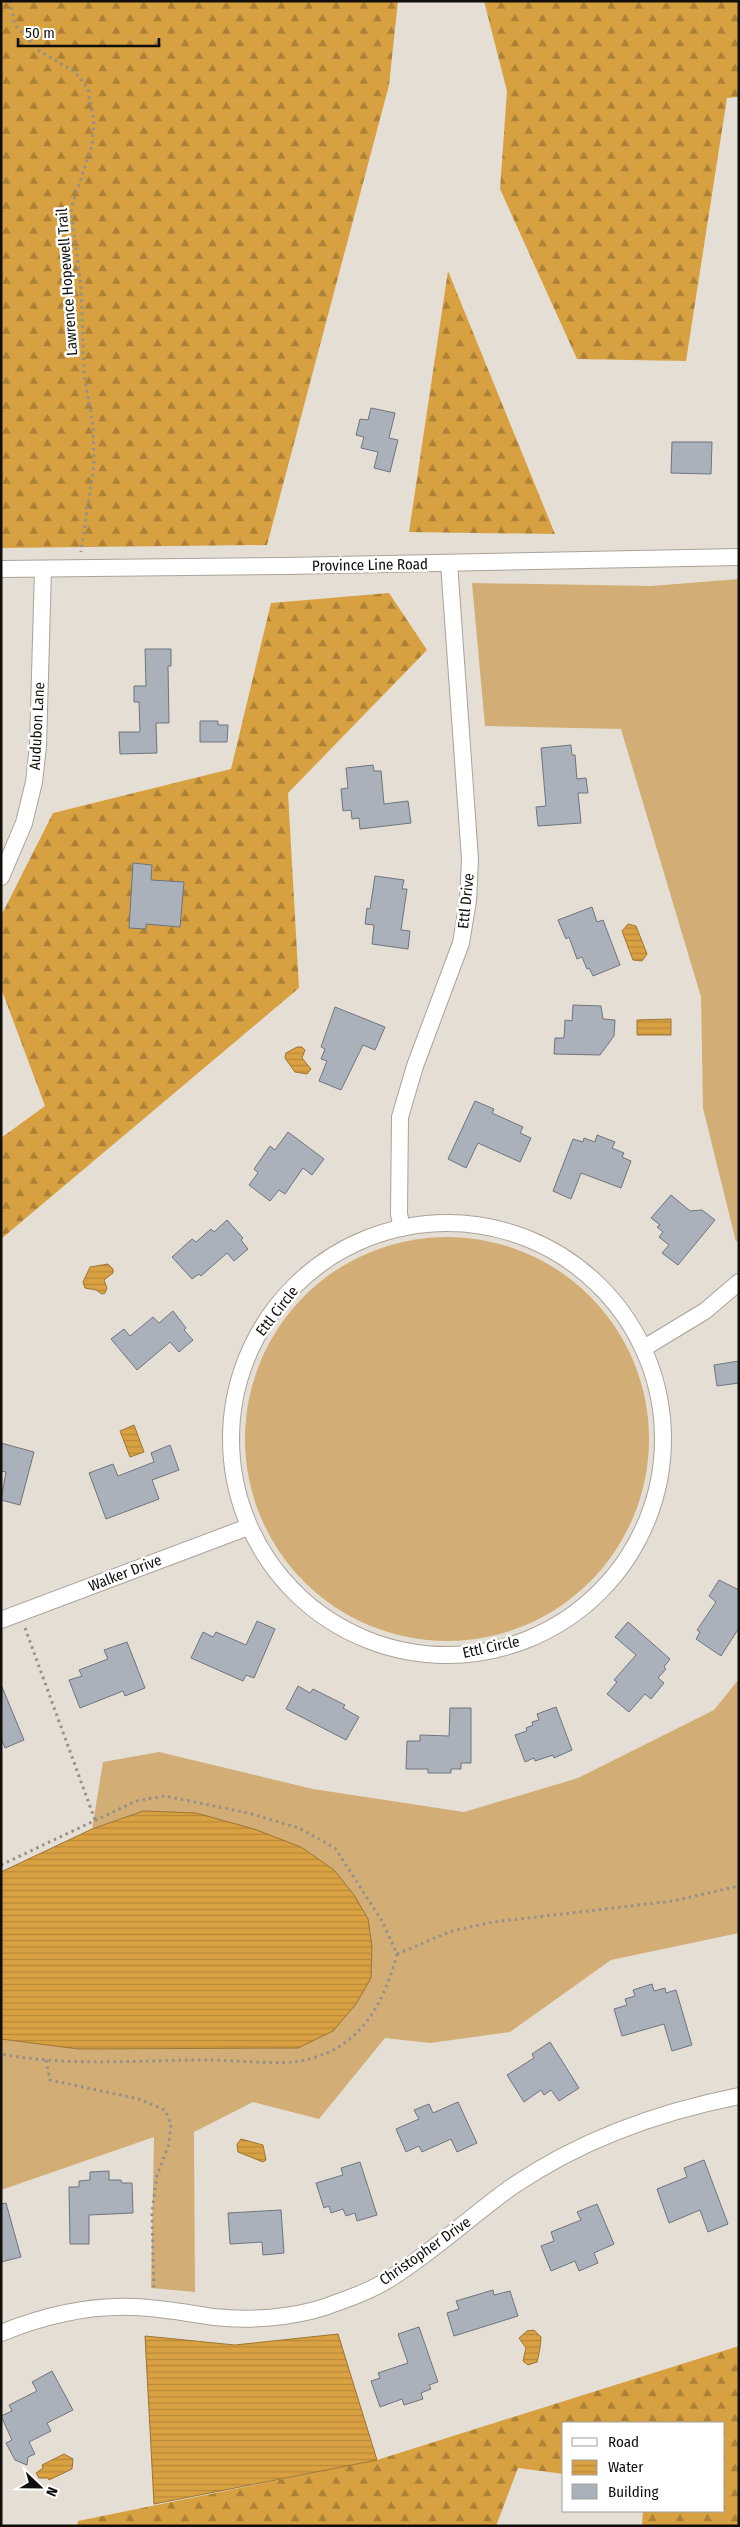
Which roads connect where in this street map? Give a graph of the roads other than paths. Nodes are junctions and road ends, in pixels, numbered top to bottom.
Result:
1 (739, 557) edge
2 (449, 563) junction
3 (1, 569) edge
4 (43, 569) junction
5 (1, 877) edge
6 (402, 1228) junction
7 (739, 1282) edge
8 (644, 1348) junction
9 (248, 1527) junction
10 (1, 1620) edge
11 (739, 2096) edge
12 (1, 2333) edge

1 - 2 street, Province Line Road
2 - 4 street, Province Line Road
2 - 6 street, Ettl Drive
3 - 4 street, Province Line Road
4 - 5 street, Audubon Lane
6 - 8 street, Ettl Circle
6 - 9 street, Ettl Circle
7 - 8 street
8 - 9 street, Ettl Circle
9 - 10 street, Walker Drive
11 - 12 street, Christopher Drive

